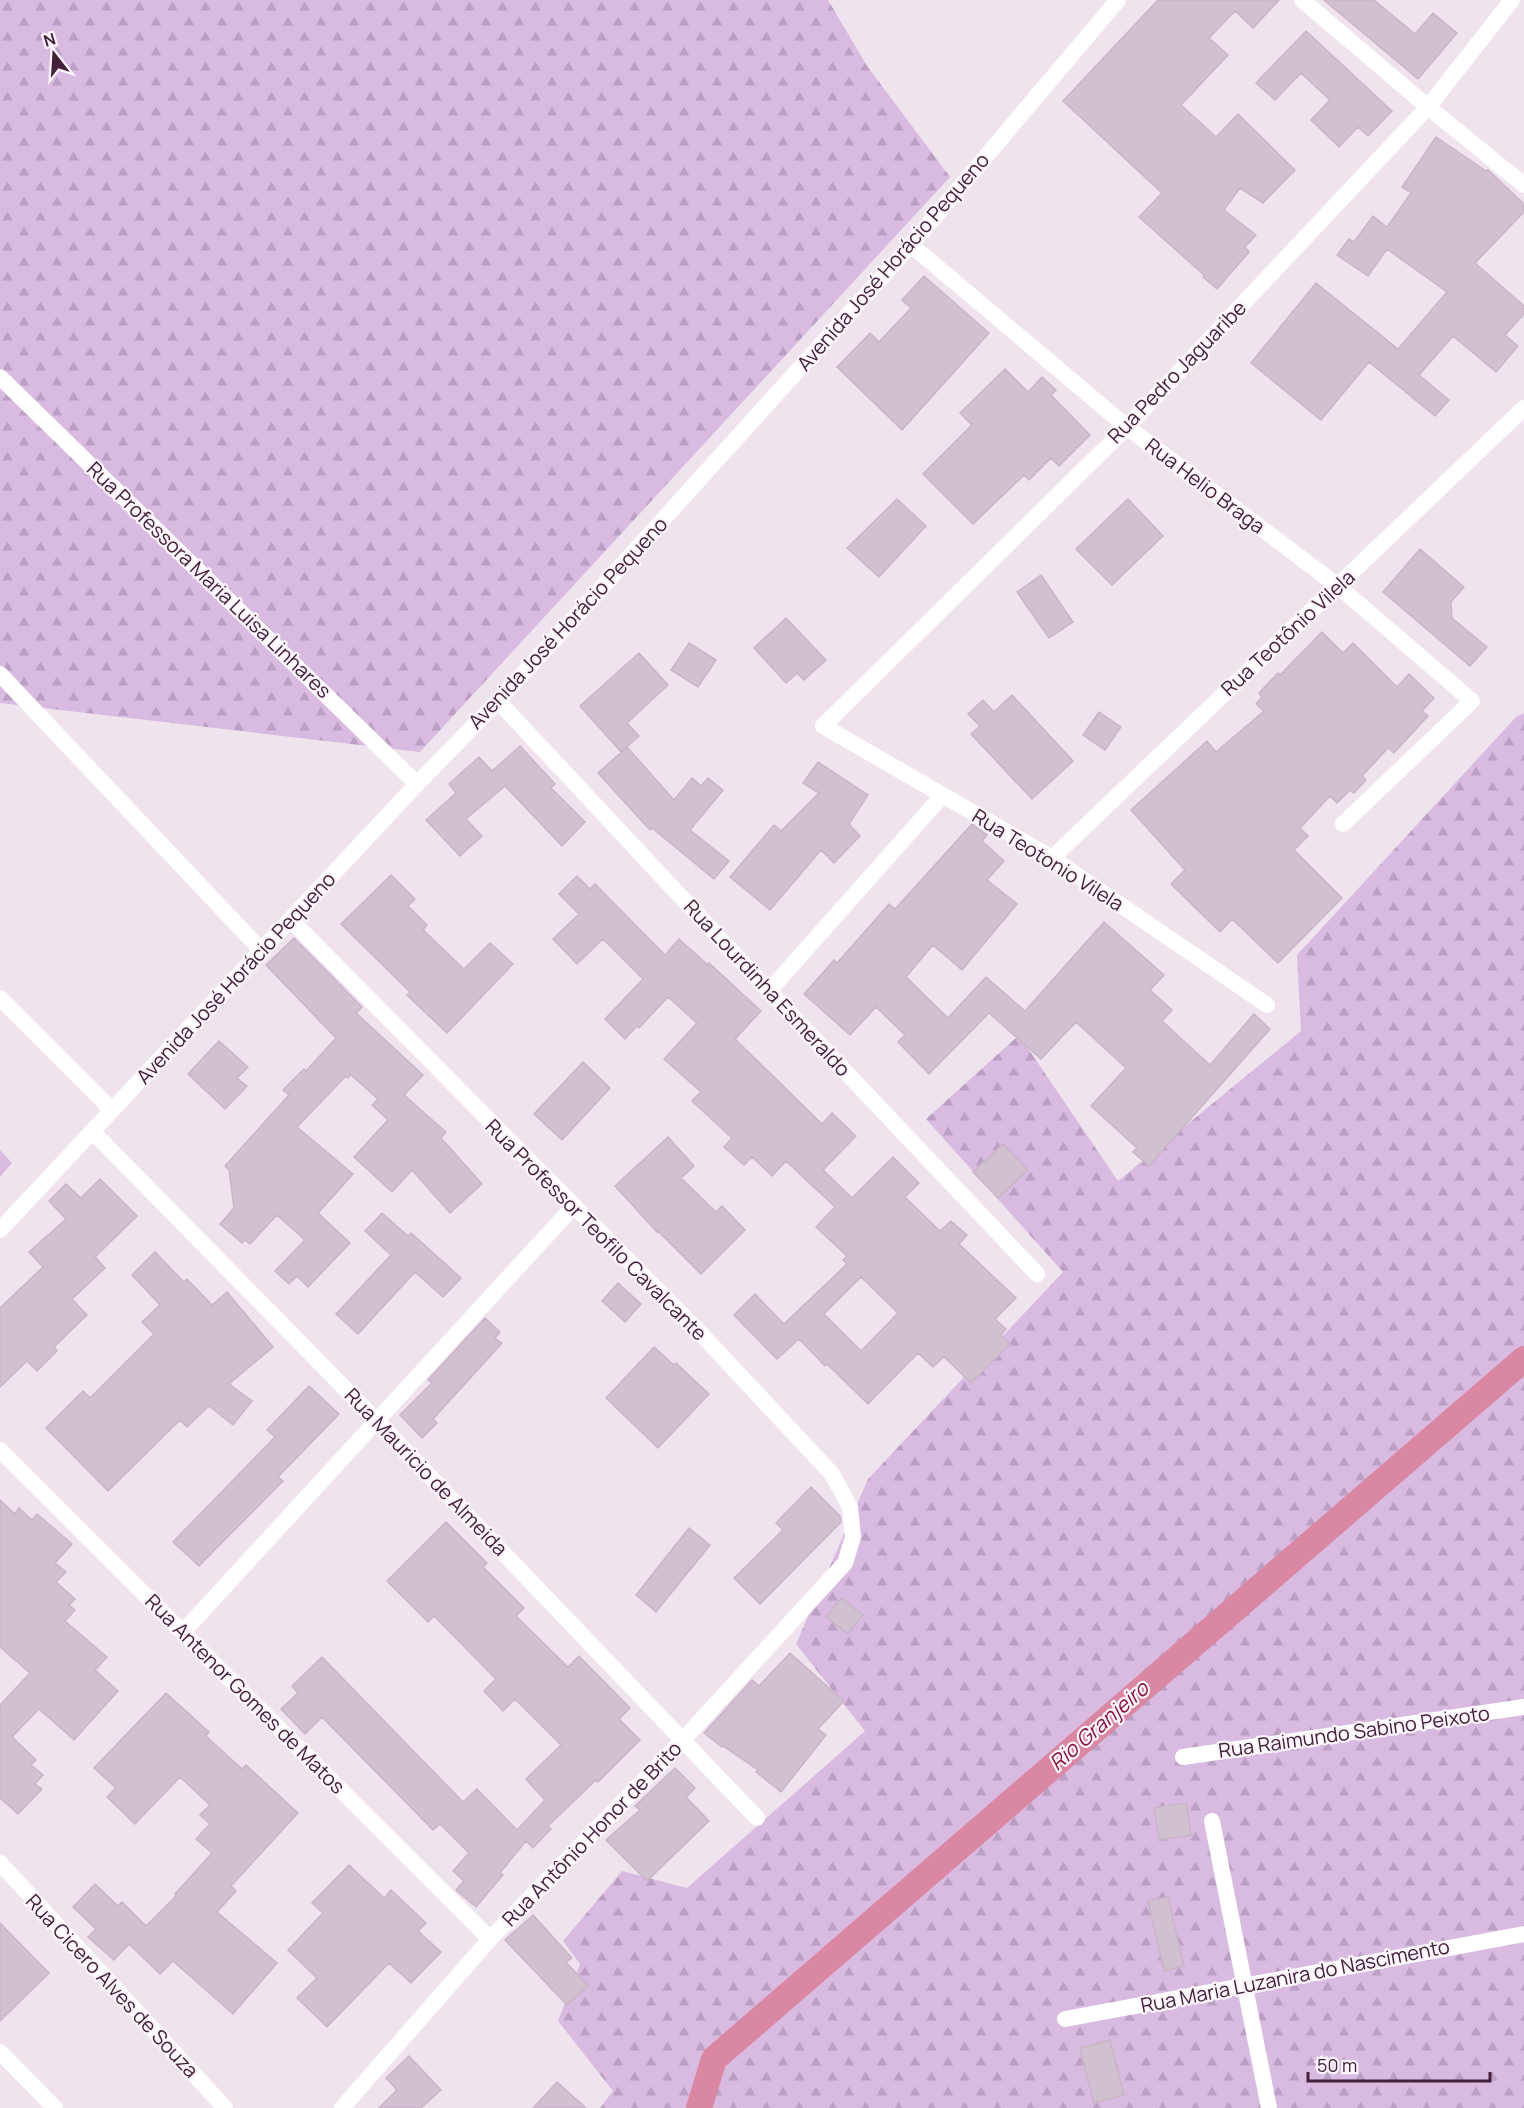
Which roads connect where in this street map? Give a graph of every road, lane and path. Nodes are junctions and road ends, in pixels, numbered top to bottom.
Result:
1 (1118, 0) edge
2 (1302, 0) edge
3 (1512, 0) edge
4 (1428, 107) junction
5 (1524, 185) edge
6 (911, 245) junction
7 (0, 377) edge
8 (1524, 408) edge
9 (1127, 427) junction
10 (1338, 586) junction
11 (0, 674) edge
12 (498, 701) junction
13 (823, 726) joint
14 (417, 784) junction
15 (942, 796) junction
16 (1343, 825) dead end
17 (1052, 858) junction
18 (291, 920) junction
19 (262, 951) junction
20 (769, 992) junction
21 (0, 998) edge
22 (1267, 1005) dead end
23 (111, 1109) junction
24 (92, 1131) junction
25 (573, 1207) junction
26 (0, 1230) edge
27 (1037, 1274) dead end
28 (376, 1420) junction
29 (0, 1450) edge
30 (844, 1563) joint
31 (183, 1632) junction
32 (1524, 1707) edge
33 (682, 1741) junction
34 (1183, 1757) dead end
35 (757, 1818) dead end
36 (1212, 1821) dead end
37 (0, 1863) edge
38 (1524, 1934) edge
39 (490, 1939) junction
40 (1245, 1985) junction
41 (1065, 2019) dead end
42 (0, 2052) edge
43 (56, 2108) edge
44 (225, 2108) edge
45 (342, 2108) edge
46 (1269, 2108) edge

1 - 6 street, Avenida José Horácio Pequeno
2 - 4 street
3 - 4 street, Rua Pedro Jaguaribe
4 - 5 street
4 - 9 street, Rua Pedro Jaguaribe
6 - 9 street, Rua Helio Braga
6 - 12 street, Avenida José Horácio Pequeno
7 - 14 street, Rua Professora Maria Luisa Linhares
8 - 10 street, Rua Teotônio Vilela
9 - 10 street, Rua Helio Braga
9 - 13 street, Rua Pedro Jaguaribe
10 - 16 street, Rua Helio Braga
10 - 17 street, Rua Teotônio Vilela
11 - 19 street
12 - 14 street, Avenida José Horácio Pequeno
12 - 20 street, Rua Lourdinha Esmeraldo
13 - 15 street, Rua Teotonio Vilela
14 - 18 street, Avenida José Horácio Pequeno
15 - 17 street, Rua Teotonio Vilela
15 - 20 street
17 - 22 street, Rua Teotonio Vilela
18 - 19 street, Avenida José Horácio Pequeno
18 - 25 street, Rua Professor Teofilo Cavalcante
19 - 23 street, Avenida José Horácio Pequeno
20 - 27 street, Rua Lourdinha Esmeraldo
21 - 23 street
23 - 24 street, Avenida José Horácio Pequeno
24 - 26 street, Avenida José Horácio Pequeno
24 - 28 street, Rua Mauricio de Almeida
25 - 28 street
25 - 30 street, Rua Professor Teofilo Cavalcante
28 - 31 street
28 - 33 street, Rua Mauricio de Almeida
29 - 31 street, Rua Antenor Gomes de Matos
30 - 33 street, Rua Antônio Honor de Brito
31 - 39 street, Rua Antenor Gomes de Matos
32 - 34 street, Rua Raimundo Sabino Peixoto
33 - 35 street, Rua Mauricio de Almeida
33 - 39 street, Rua Antônio Honor de Brito
36 - 40 street
37 - 44 street, Rua Cicero Alves de Souza
38 - 40 street, Rua Maria Luzanira do Nascimento
39 - 45 street, Rua Antônio Honor de Brito
40 - 41 street, Rua Maria Luzanira do Nascimento
40 - 46 street
42 - 43 street

